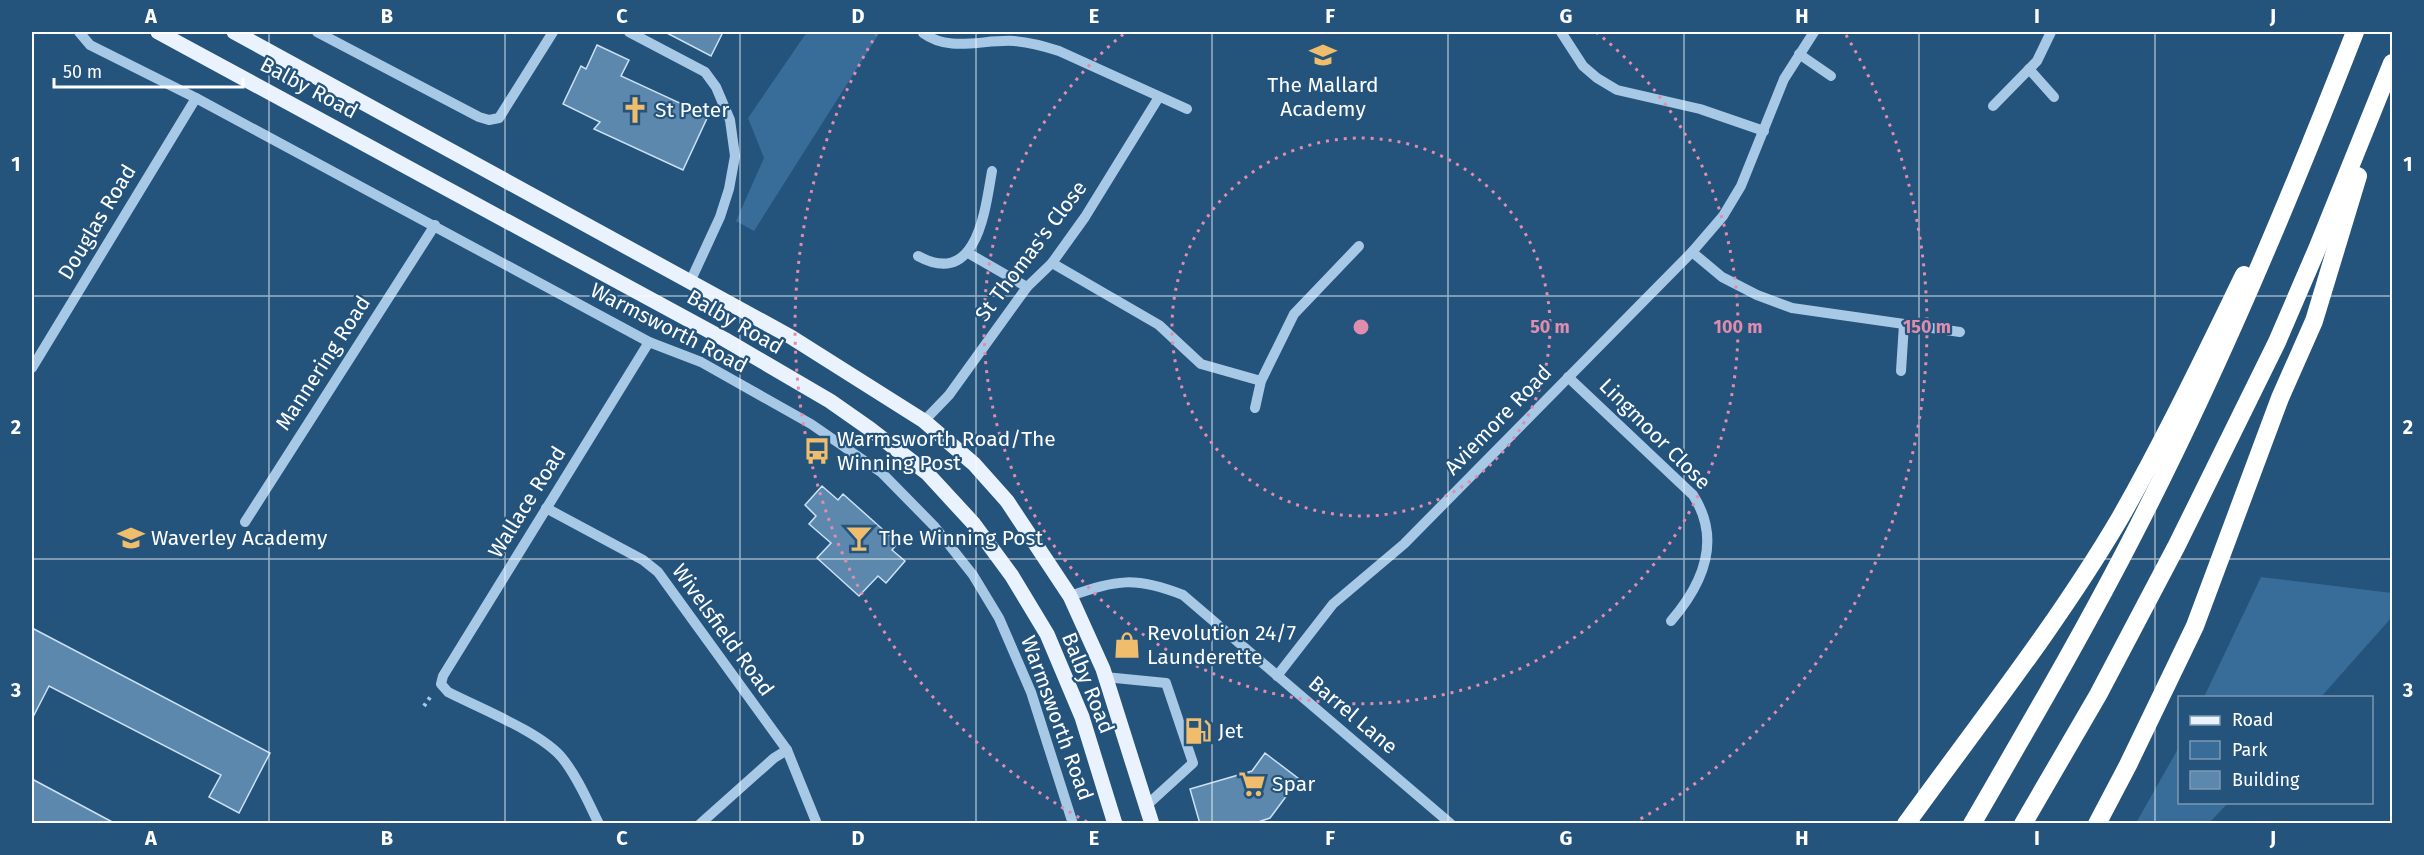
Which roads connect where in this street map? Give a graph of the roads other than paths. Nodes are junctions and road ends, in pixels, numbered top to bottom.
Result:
1 (79, 32) edge
2 (158, 32) edge
3 (234, 32) edge
4 (317, 32) edge
5 (553, 32) edge
6 (629, 32) edge
7 (1561, 32) edge
8 (1814, 32) edge
9 (2051, 32) edge
10 (2355, 32) edge
11 (923, 33) edge
12 (1009, 36) edge
13 (1799, 54) junction
14 (2392, 63) edge
15 (2029, 69) junction
16 (1830, 76) dead end
17 (1159, 97) junction
18 (2054, 97) dead end
19 (196, 98) junction
20 (2379, 99) junction
21 (2328, 100) junction
22 (1992, 106) dead end
23 (1187, 109) dead end
24 (1764, 131) junction
25 (992, 171) dead end
26 (435, 225) junction
27 (1359, 246) dead end
28 (1692, 252) junction
29 (968, 253) junction
30 (918, 256) dead end
31 (1052, 263) junction
32 (690, 282) junction
33 (1027, 287) junction
34 (1904, 324) junction
35 (1960, 332) dead end
36 (649, 342) junction
37 (32, 368) edge
38 (1901, 371) dead end
39 (1568, 377) junction
40 (1261, 381) junction
41 (1255, 408) dead end
42 (924, 421) junction
43 (546, 508) junction
44 (245, 522) dead end
45 (1070, 596) junction
46 (1671, 621) dead end
47 (1277, 676) junction
48 (1106, 677) junction
49 (787, 750) junction
50 (1147, 805) junction
51 (599, 824) edge
52 (700, 824) edge
53 (817, 824) edge
54 (1073, 824) edge
55 (1115, 824) edge
56 (1152, 824) edge
57 (1451, 824) edge
58 (1906, 824) edge
59 (1972, 824) edge
60 (2024, 824) edge
61 (2097, 824) edge

1 - 19 street, Warmsworth Road
2 - 55 main road, Balby Road
3 - 32 main road, Balby Road
4 - 5 street
6 - 32 street
7 - 24 street
8 - 13 street, Aviemore Road
9 - 15 street
10 - 21 highway
11 - 12 street
12 - 17 street
13 - 16 street
13 - 24 street, Aviemore Road
14 - 20 highway
15 - 18 street
15 - 22 street
17 - 23 street
17 - 31 street, St Thomas's Close
19 - 26 street, Warmsworth Road
19 - 37 street, Douglas Road
20 - 60 highway
20 - 61 highway
21 - 58 highway
21 - 59 highway
24 - 28 street, Aviemore Road
25 - 29 street
26 - 36 street, Warmsworth Road
26 - 44 street, Mannering Road
27 - 40 street
28 - 34 street
28 - 39 street, Aviemore Road
29 - 30 street
29 - 33 street
31 - 33 street, St Thomas's Close
31 - 40 street
32 - 42 main road, Balby Road
33 - 42 street, St Thomas's Close
34 - 35 street
34 - 38 street
36 - 43 street, Wallace Road
36 - 54 street, Warmsworth Road
39 - 46 street, Lingmoor Close
39 - 47 street, Aviemore Road
40 - 41 street
42 - 45 main road, Balby Road
43 - 49 street, Wivelsfield Road
43 - 51 street, Wallace Road
45 - 47 street, Barrel Lane
45 - 48 main road, Balby Road
47 - 57 street, Barrel Lane
48 - 50 main road, Balby Road
48 - 50 street
49 - 52 street
49 - 53 street, Wivelsfield Road
50 - 56 main road, Balby Road

